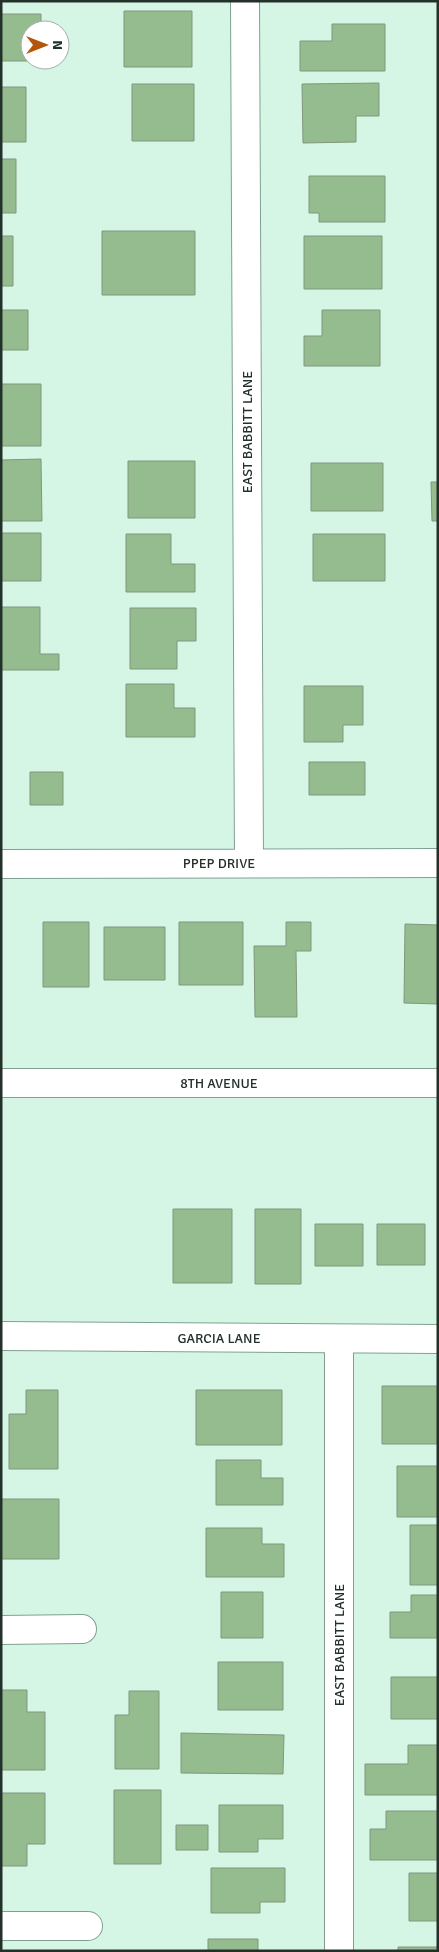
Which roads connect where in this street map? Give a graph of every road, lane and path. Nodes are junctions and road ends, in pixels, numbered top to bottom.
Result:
1 (245, 1) edge
2 (249, 862) junction
3 (438, 863) edge
4 (1, 864) edge
5 (1, 1083) edge
6 (438, 1083) edge
7 (1, 1336) edge
8 (339, 1339) junction
9 (438, 1339) edge
10 (82, 1629) dead end
11 (1, 1630) edge
12 (1, 1926) edge
13 (88, 1926) dead end
14 (339, 1951) edge

1 - 2 street, EAST BABBITT LANE
2 - 3 street, PPEP DRIVE
2 - 4 street, PPEP DRIVE
5 - 6 street, 8TH AVENUE
7 - 8 street, GARCIA LANE
8 - 9 street, GARCIA LANE
8 - 14 street, EAST BABBITT LANE
10 - 11 street
12 - 13 street

